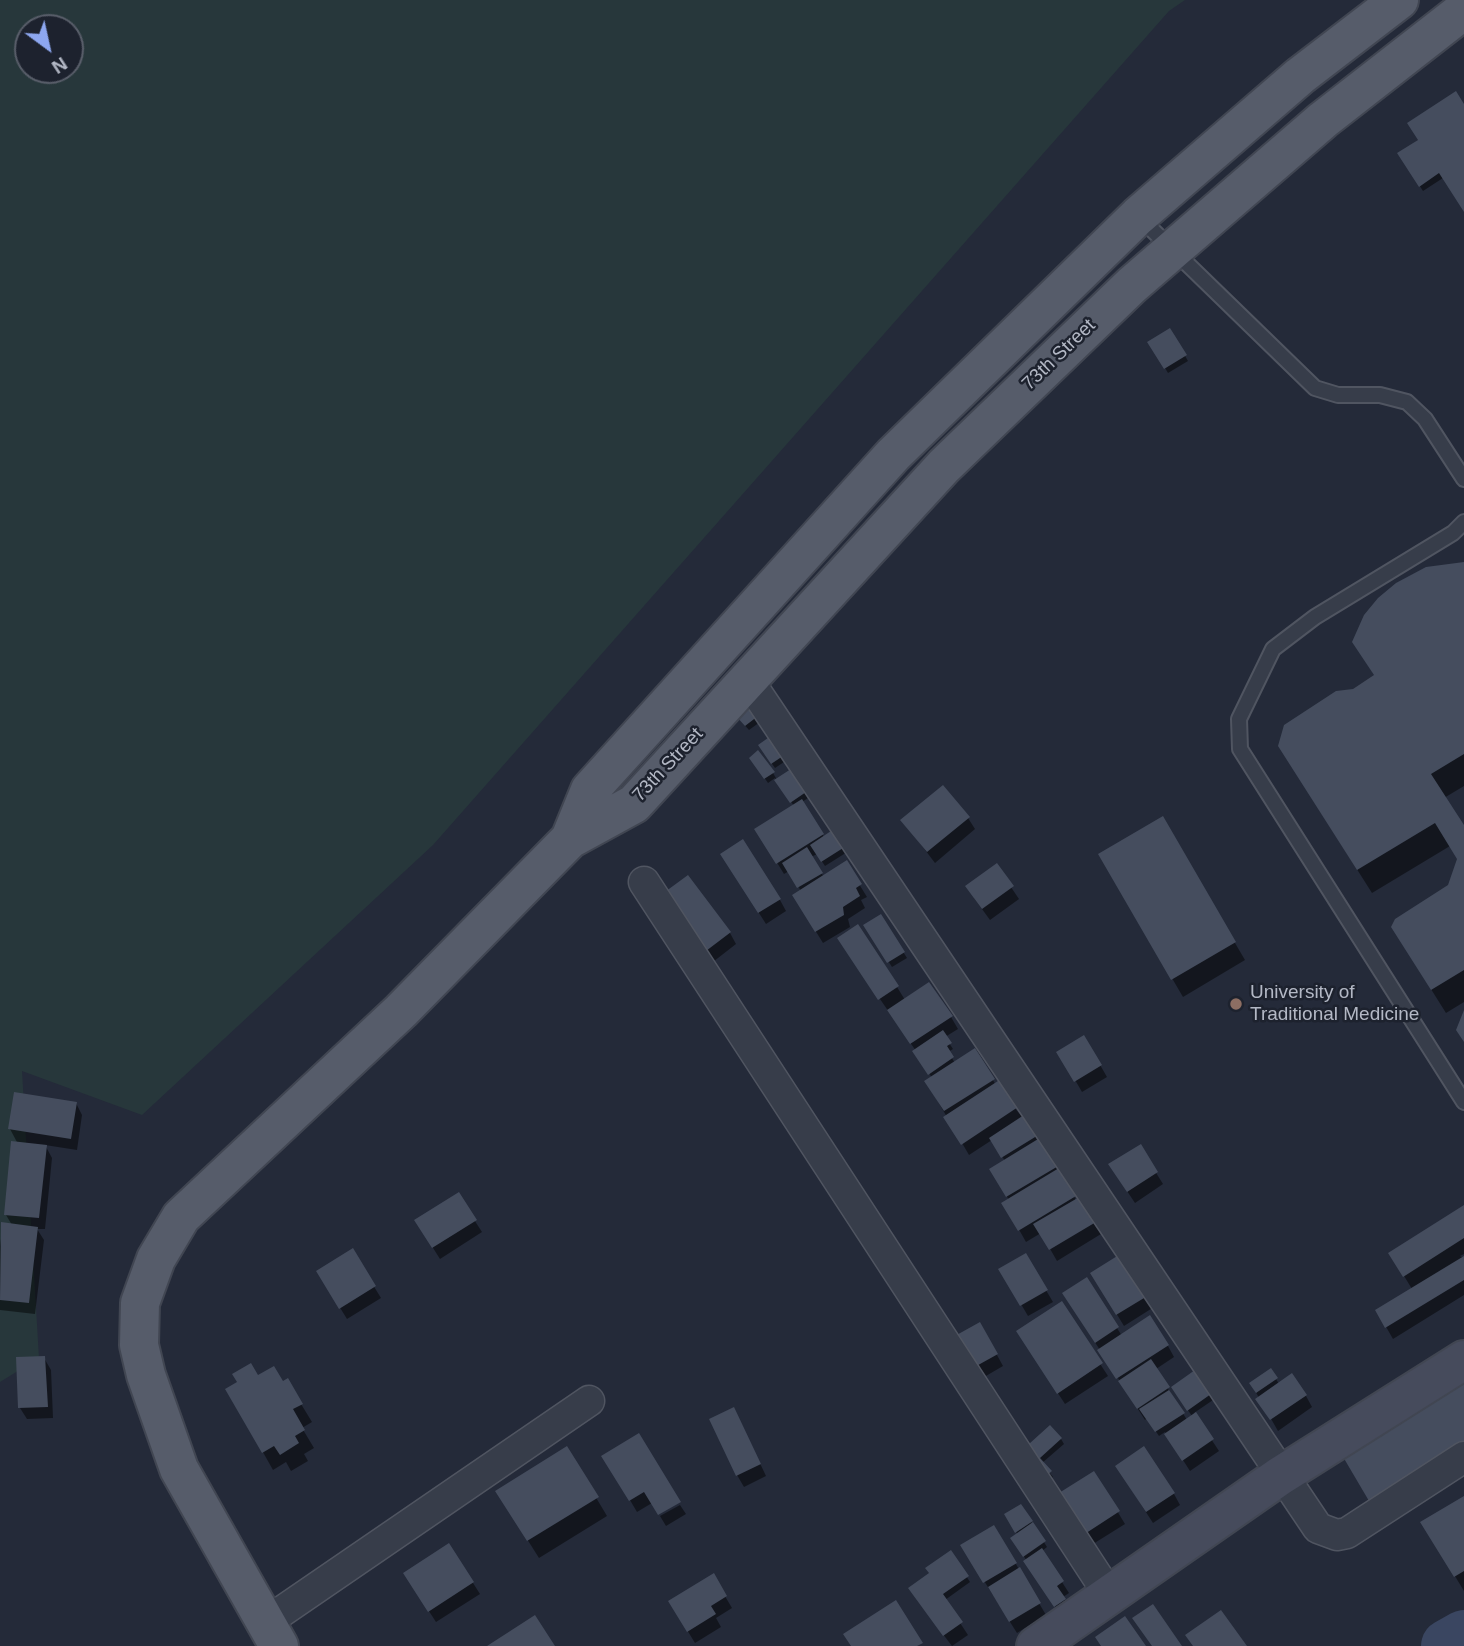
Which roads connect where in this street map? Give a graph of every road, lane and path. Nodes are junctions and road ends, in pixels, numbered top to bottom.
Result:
1 (1399, 0) edge
2 (1464, 10) edge
3 (1138, 216) junction
4 (1171, 251) junction
5 (1464, 479) edge
6 (1464, 522) edge
7 (748, 680) junction
8 (570, 839) junction
9 (645, 882) dead end
10 (1464, 1102) edge
11 (1464, 1360) edge
12 (589, 1401) dead end
13 (1464, 1457) edge
14 (1280, 1476) junction
15 (1110, 1596) junction
16 (272, 1634) edge
17 (1036, 1646) edge

1 - 3 main road
2 - 4 main road, 73th Street
3 - 4 lane
3 - 8 main road
4 - 5 lane
4 - 7 main road, 73th Street
6 - 10 lane
7 - 8 main road, 73th Street
7 - 14 street
8 - 16 main road
9 - 15 street
11 - 14 street
12 - 16 street
13 - 14 street
14 - 15 street
15 - 17 street

